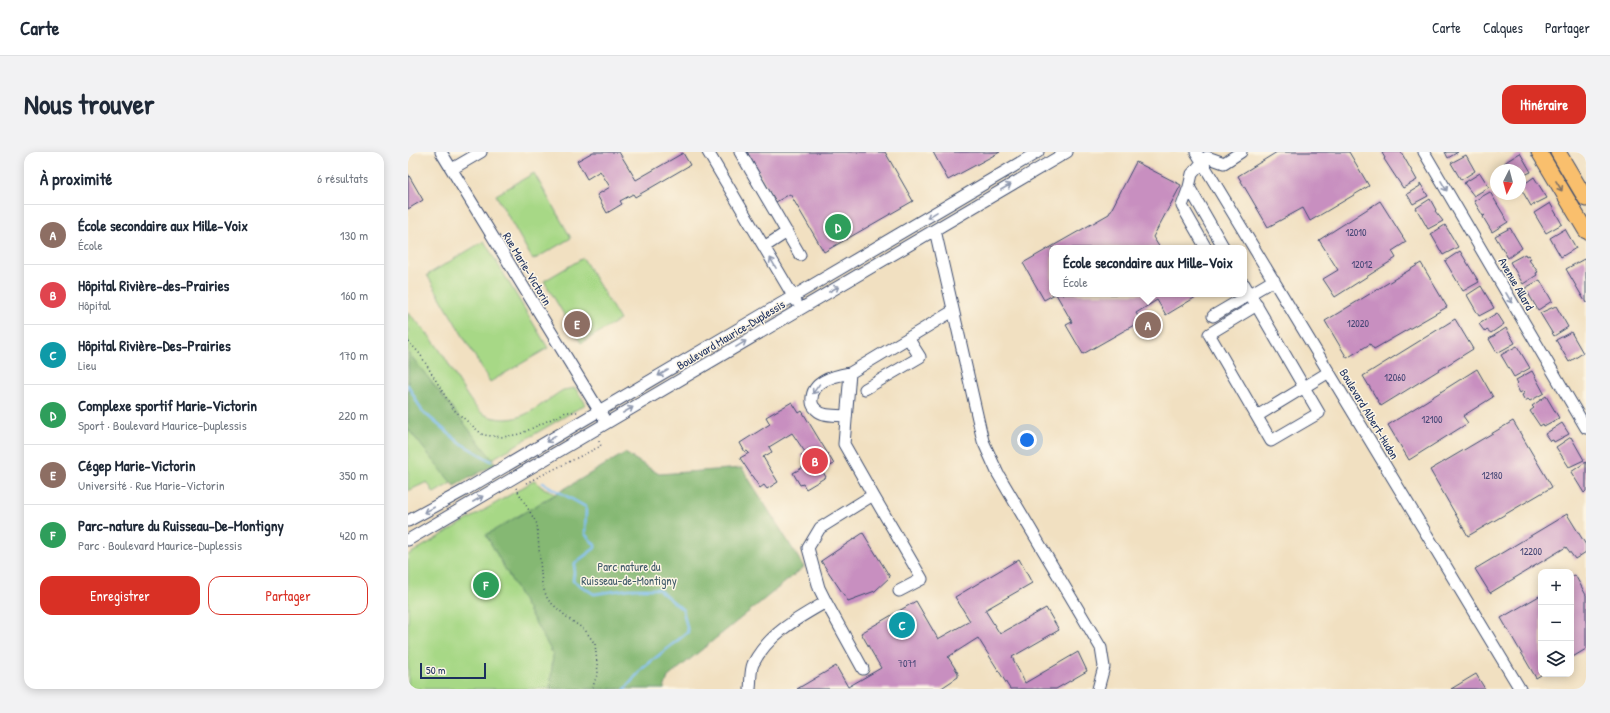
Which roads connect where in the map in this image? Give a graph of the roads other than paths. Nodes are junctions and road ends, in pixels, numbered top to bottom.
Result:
1 (441, 152) edge
2 (481, 152) edge
3 (708, 152) edge
4 (740, 152) edge
5 (1038, 152) edge
6 (1067, 152) edge
7 (1241, 152) edge
8 (1424, 152) edge
9 (1539, 152) edge
10 (1558, 152) edge
11 (1199, 157) edge
12 (452, 169) junction
13 (980, 186) junction
14 (1189, 187) junction
15 (987, 198) junction
16 (1586, 199) edge
17 (951, 203) junction
18 (958, 216) junction
19 (917, 223) junction
20 (934, 230) junction
21 (1586, 231) edge
22 (787, 232) junction
23 (924, 237) junction
24 (1204, 245) edge
25 (1222, 245) edge
26 (764, 247) junction
27 (800, 255) dead end
28 (1274, 280) junction
29 (1247, 289) edge
30 (1250, 294) junction
31 (1247, 295) edge
32 (793, 296) junction
33 (1234, 298) edge
34 (1257, 305) junction
35 (800, 309) junction
36 (953, 311) junction
37 (1213, 316) dead end
38 (908, 338) junction
39 (1329, 372) junction
40 (850, 373) junction
41 (1305, 388) junction
42 (865, 390) dead end
43 (599, 411) junction
44 (846, 416) junction
45 (1257, 416) junction
46 (606, 423) junction
47 (1585, 425) edge
48 (873, 495) junction
49 (408, 521) edge
50 (408, 540) edge
51 (899, 591) dead end
52 (826, 602) junction
53 (863, 669) dead end
54 (750, 689) edge
55 (1098, 689) edge
56 (1520, 689) edge

1 - 12 street, Rue Marie-Victorin
2 - 12 street
3 - 26 street
4 - 22 street
5 - 13 street, Boulevard Maurice-Duplessis
15 -> 6 street, Boulevard Maurice-Duplessis
7 - 11 street
8 -> 47 street, Avenue Allard
9 -> 21 main road
10 - 16 main road
11 - 14 street
11 - 28 street, Boulevard Albert-Hudon
12 - 43 street, Rue Marie-Victorin
13 - 15 street
13 - 17 street, Boulevard Maurice-Duplessis
14 - 24 street
14 - 25 street
15 - 18 street, Boulevard Maurice-Duplessis
17 - 18 street
17 -> 19 street, Boulevard Maurice-Duplessis
18 - 20 street, Boulevard Maurice-Duplessis
19 - 23 street
19 - 32 street, Boulevard Maurice-Duplessis
20 - 23 street, Boulevard Maurice-Duplessis
20 - 36 street
22 - 26 street
22 - 27 street
35 -> 23 street, Boulevard Maurice-Duplessis
32 -> 26 street
28 - 30 street
28 - 39 street, Boulevard Albert-Hudon
29 - 30 street
30 - 31 street
30 - 34 street
32 - 35 street
32 -> 43 street, Boulevard Maurice-Duplessis
33 - 37 street
34 - 41 street
34 - 45 street
46 -> 35 street, Boulevard Maurice-Duplessis
36 - 38 street
36 - 55 street
38 - 40 street
38 - 42 street
39 - 41 street
39 - 56 street, Boulevard Albert-Hudon
40 - 44 street
40 -> 44 street
41 - 45 street
41 - 45 street
43 - 46 street, Rue Marie-Victorin
43 -> 49 street, Boulevard Maurice-Duplessis
44 - 48 street
50 -> 46 street, Boulevard Maurice-Duplessis
48 - 51 street
48 - 52 street
52 - 53 street
52 - 54 street

